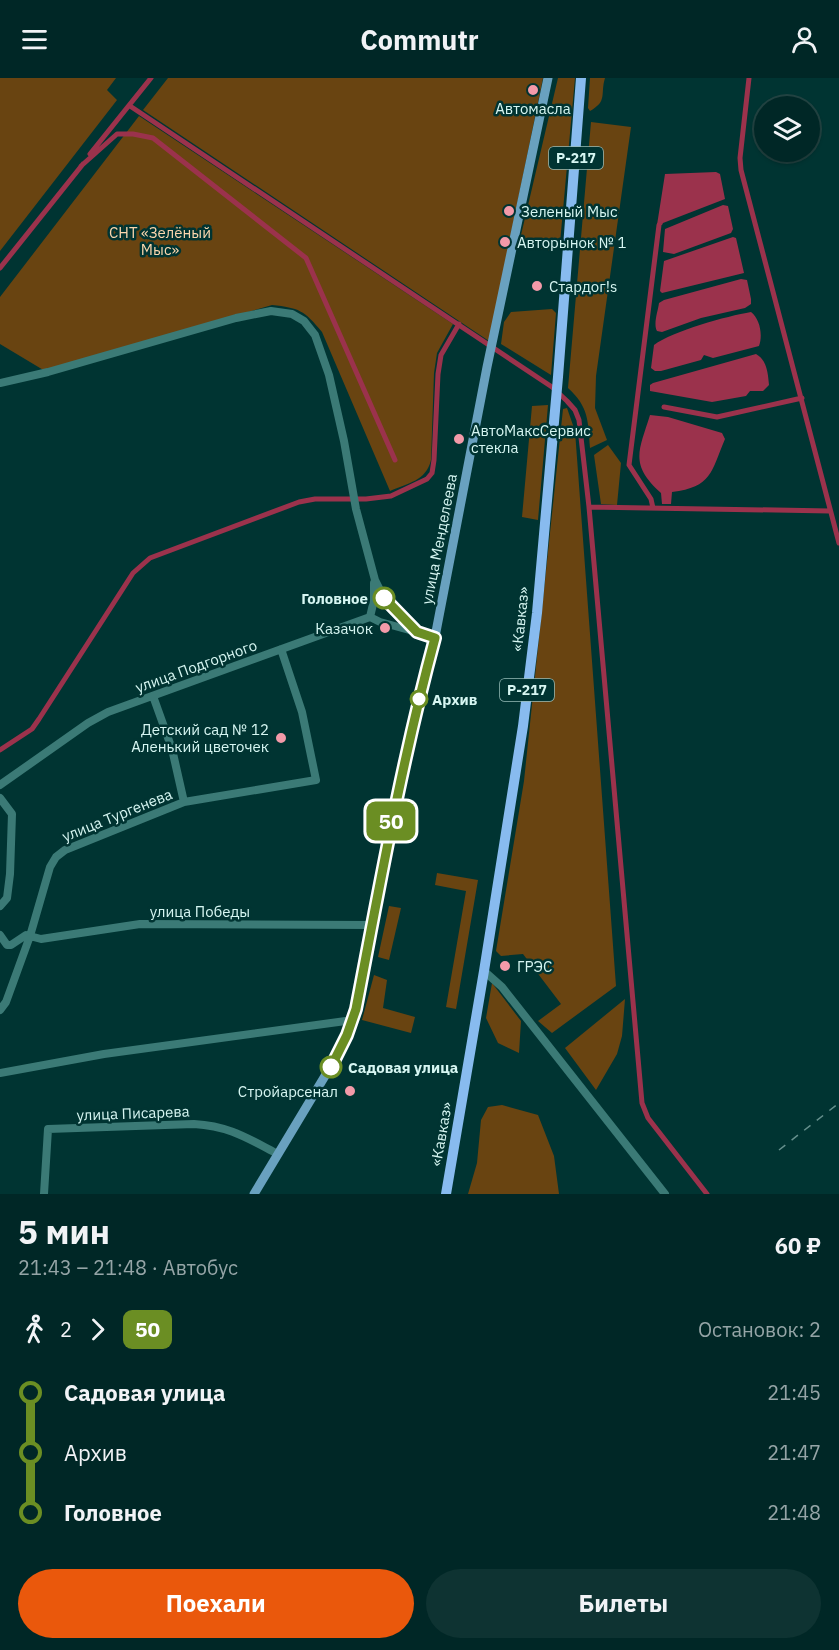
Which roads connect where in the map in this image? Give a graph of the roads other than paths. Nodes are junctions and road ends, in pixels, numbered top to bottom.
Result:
1 (548, 78) edge
2 (581, 78) edge
3 (0, 383) edge
4 (375, 580) junction
5 (370, 617) junction
6 (417, 632) junction
7 (435, 638) junction
8 (281, 649) junction
9 (153, 696) junction
10 (0, 785) edge
11 (0, 798) edge
12 (184, 802) junction
13 (0, 906) edge
14 (372, 925) junction
15 (0, 935) edge
16 (30, 936) junction
17 (484, 971) junction
18 (0, 1010) edge
19 (353, 1020) junction
20 (0, 1073) edge
21 (278, 1154) junction
22 (44, 1194) edge
23 (254, 1194) edge
24 (446, 1194) edge
25 (665, 1194) edge

1 - 7 main road, улица Менделеева
2 - 17 highway, «Кавказ» / Р-217
3 - 4 street
4 - 5 street
4 - 6 street
5 - 6 street
5 - 8 street, улица Подгорного
6 - 7 street
7 - 14 main road, улица Менделеева
8 - 9 street, улица Подгорного
8 - 12 street, улица Тургенева
9 - 10 street, улица Подгорного
9 - 12 street
11 - 13 street
12 - 16 street, улица Тургенева
14 - 16 street, улица Победы
14 - 19 main road, улица Менделеева
15 - 16 street, улица Победы
16 - 18 street, улица Тургенева
17 - 24 highway, «Кавказ» / Р-217
17 - 25 street
19 - 20 street
19 - 21 main road, улица Менделеева
21 - 22 street, улица Писарева
21 - 23 main road, улица Менделеева

